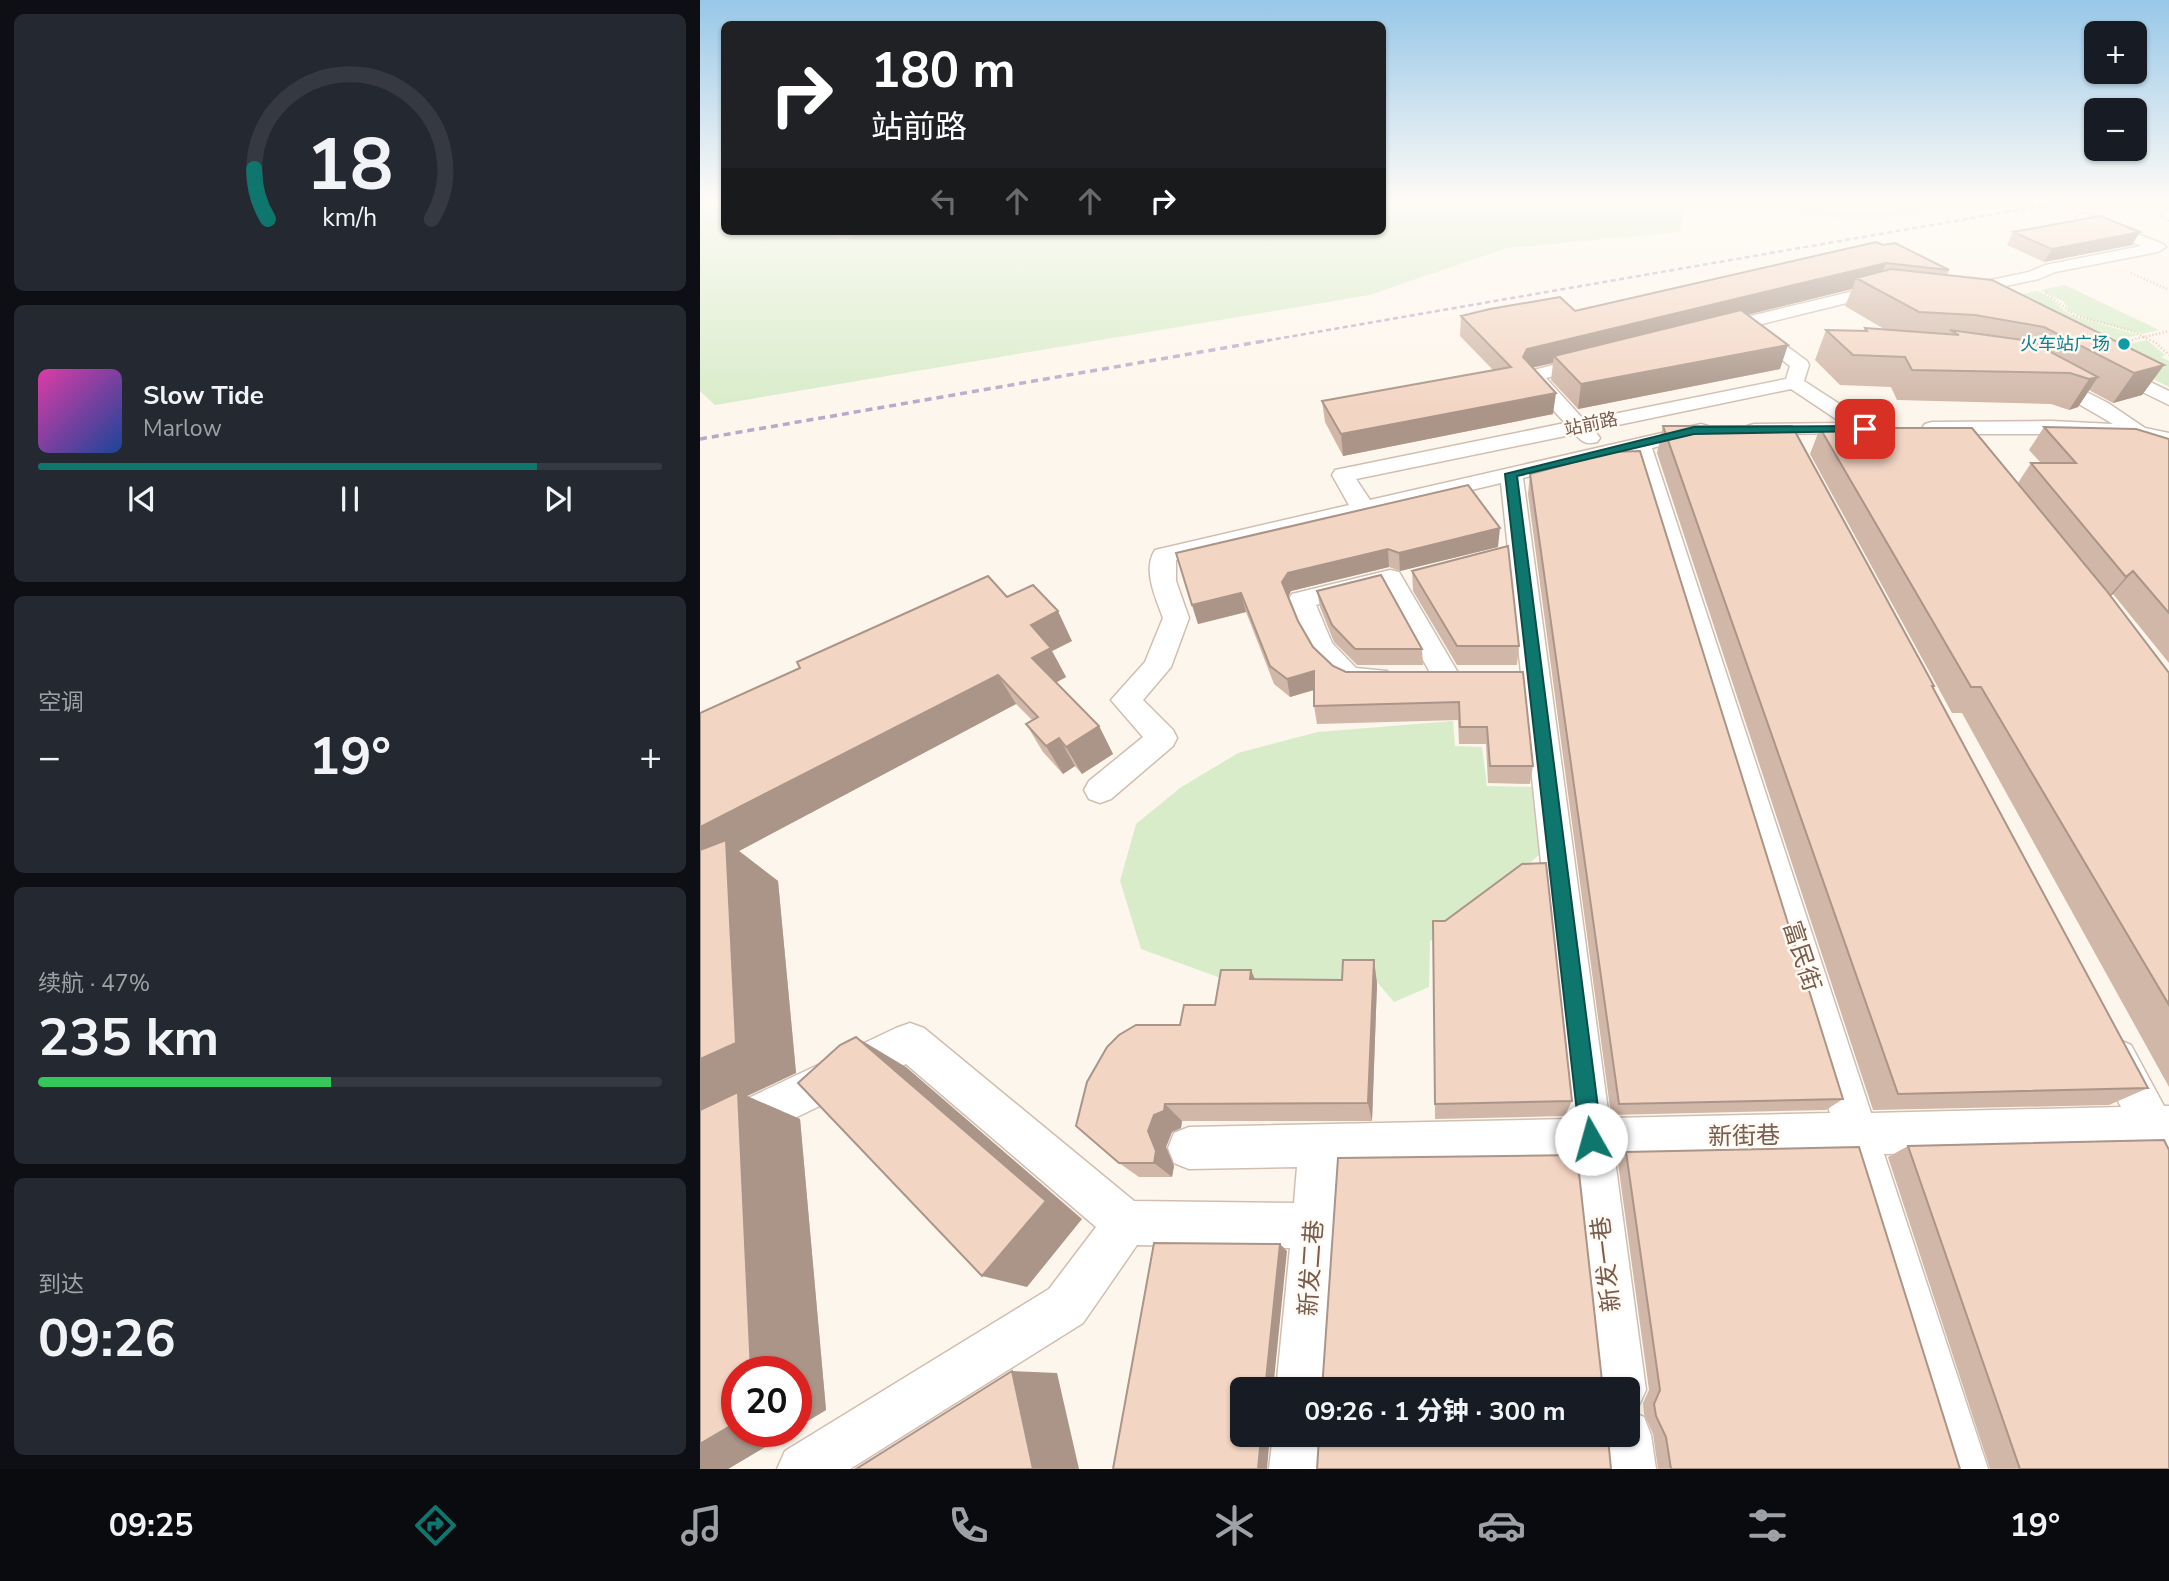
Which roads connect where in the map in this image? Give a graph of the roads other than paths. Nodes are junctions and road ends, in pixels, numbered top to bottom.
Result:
1 (2048, 270) edge
2 (1905, 293) edge
3 (1957, 299) edge
4 (1745, 323) junction
5 (1692, 336) edge
6 (2080, 352) edge
7 (1612, 356) edge
8 (2031, 369) edge
9 (1794, 383) junction
10 (2169, 398) edge
11 (1579, 427) junction
12 (1955, 428) junction
13 (1865, 429) junction
14 (1891, 429) edge
15 (1916, 429) edge
16 (2140, 433) junction
17 (2169, 439) edge
18 (1640, 443) junction
19 (1972, 450) edge
20 (1602, 452) junction
21 (1511, 474) junction
22 (1363, 508) junction
23 (1412, 678) joint
24 (1100, 790) dead end
25 (2101, 1029) edge
26 (1858, 1133) junction
27 (2164, 1137) edge
28 (1591, 1139) junction
29 (700, 1143) edge
30 (1320, 1146) junction
31 (1189, 1148) dead end
32 (1126, 1223) junction
33 (1314, 1226) junction
34 (1302, 1377) edge
35 (1619, 1377) edge
36 (1297, 1447) edge
37 (1627, 1447) edge
38 (803, 1469) edge
39 (1296, 1469) edge
40 (1630, 1469) edge
41 (1962, 1469) edge

1 - 3 street
2 - 4 street
4 - 5 street
4 - 9 street
6 - 10 street
7 - 11 street
8 - 16 street
9 - 11 street, 站前路
9 - 13 street
11 - 20 street
11 - 22 street, 站前路
12 - 15 street
12 - 16 street
12 - 19 street
13 - 14 street, 站前路
13 - 18 street, 站前路
16 - 17 street
18 - 20 street, 站前路
18 - 26 street, 富民街
20 - 21 street, 站前路
21 - 22 street, 站前路
21 - 28 street, 新发一巷
22 - 24 street, 站前路
23 - 23 street
25 - 27 street
26 - 27 street, 新街巷
26 - 28 street, 新街巷
26 - 41 street, 富民街
28 - 30 street, 新街巷
28 - 35 street, 新发一巷
29 - 32 street
30 - 31 street, 新街巷
30 - 33 street, 新发二巷
32 - 33 street
32 - 38 street
33 - 34 street, 新发二巷
36 - 39 street
37 - 40 street

